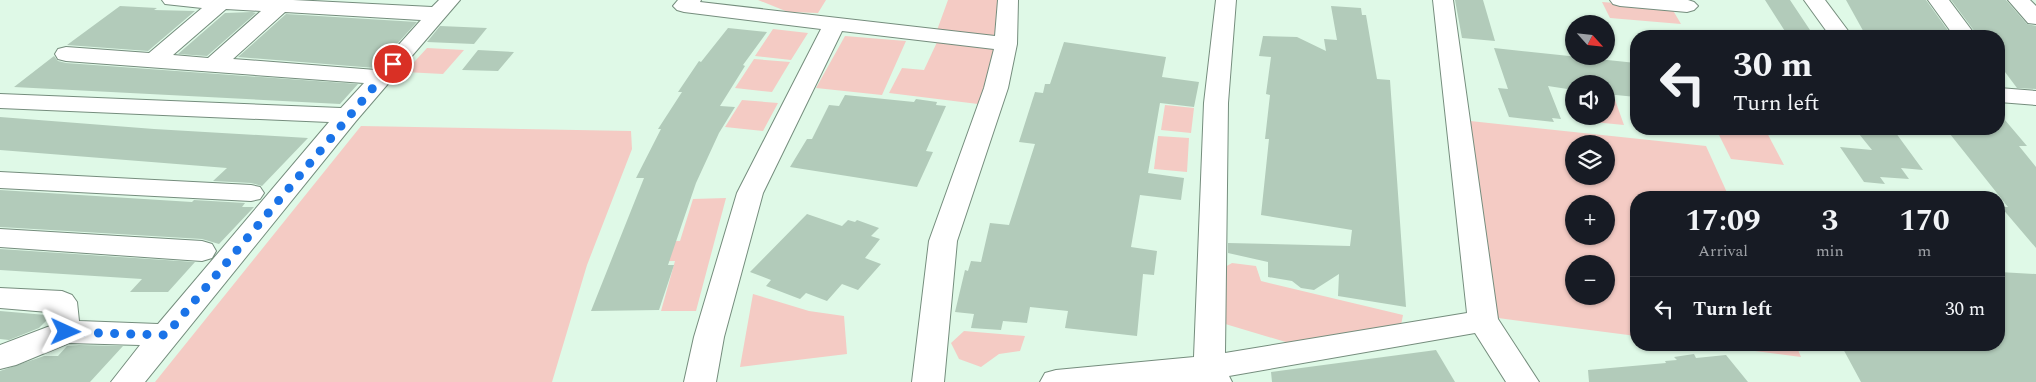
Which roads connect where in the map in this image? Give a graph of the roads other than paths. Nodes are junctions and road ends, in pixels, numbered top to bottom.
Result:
1 (172, 0) edge
2 (691, 0) edge
3 (1008, 0) edge
4 (1226, 0) edge
5 (1443, 0) edge
6 (1620, 0) edge
7 (1814, 0) edge
8 (1938, 0) edge
9 (2018, 0) edge
10 (221, 3) junction
11 (279, 6) junction
12 (1687, 6) dead end
13 (444, 7) edge
14 (2036, 18) edge
15 (834, 26) junction
16 (1836, 30) edge
17 (1960, 30) edge
18 (1006, 44) junction
19 (66, 54) dead end
20 (153, 61) junction
21 (213, 65) junction
22 (381, 77) junction
23 (2005, 92) edge
24 (2036, 98) edge
25 (0, 101) edge
26 (347, 116) junction
27 (0, 180) edge
28 (251, 193) dead end
29 (0, 238) edge
30 (202, 251) dead end
31 (0, 298) edge
32 (1483, 322) junction
33 (66, 332) junction
34 (166, 335) junction
35 (0, 357) edge
36 (1213, 375) edge
37 (127, 382) edge
38 (700, 382) edge
39 (928, 382) edge
40 (1056, 382) edge
41 (1523, 382) edge

1 - 10 street
2 - 15 street
3 - 18 street
4 - 36 street
5 - 32 street
6 - 12 street
7 - 16 street
8 - 17 street
9 - 14 street
10 - 11 street
10 - 20 street
11 - 13 street
11 - 21 street
13 - 22 street
15 - 18 street
15 - 38 street
18 - 39 street
19 - 20 street
20 - 21 street
21 - 22 street
22 - 26 street
23 - 24 street
25 - 26 street
26 - 34 street
27 - 28 street
29 - 30 street
31 - 33 street
32 - 36 street
32 - 41 street
33 - 34 street
33 - 35 street
34 - 37 street
36 - 40 street

